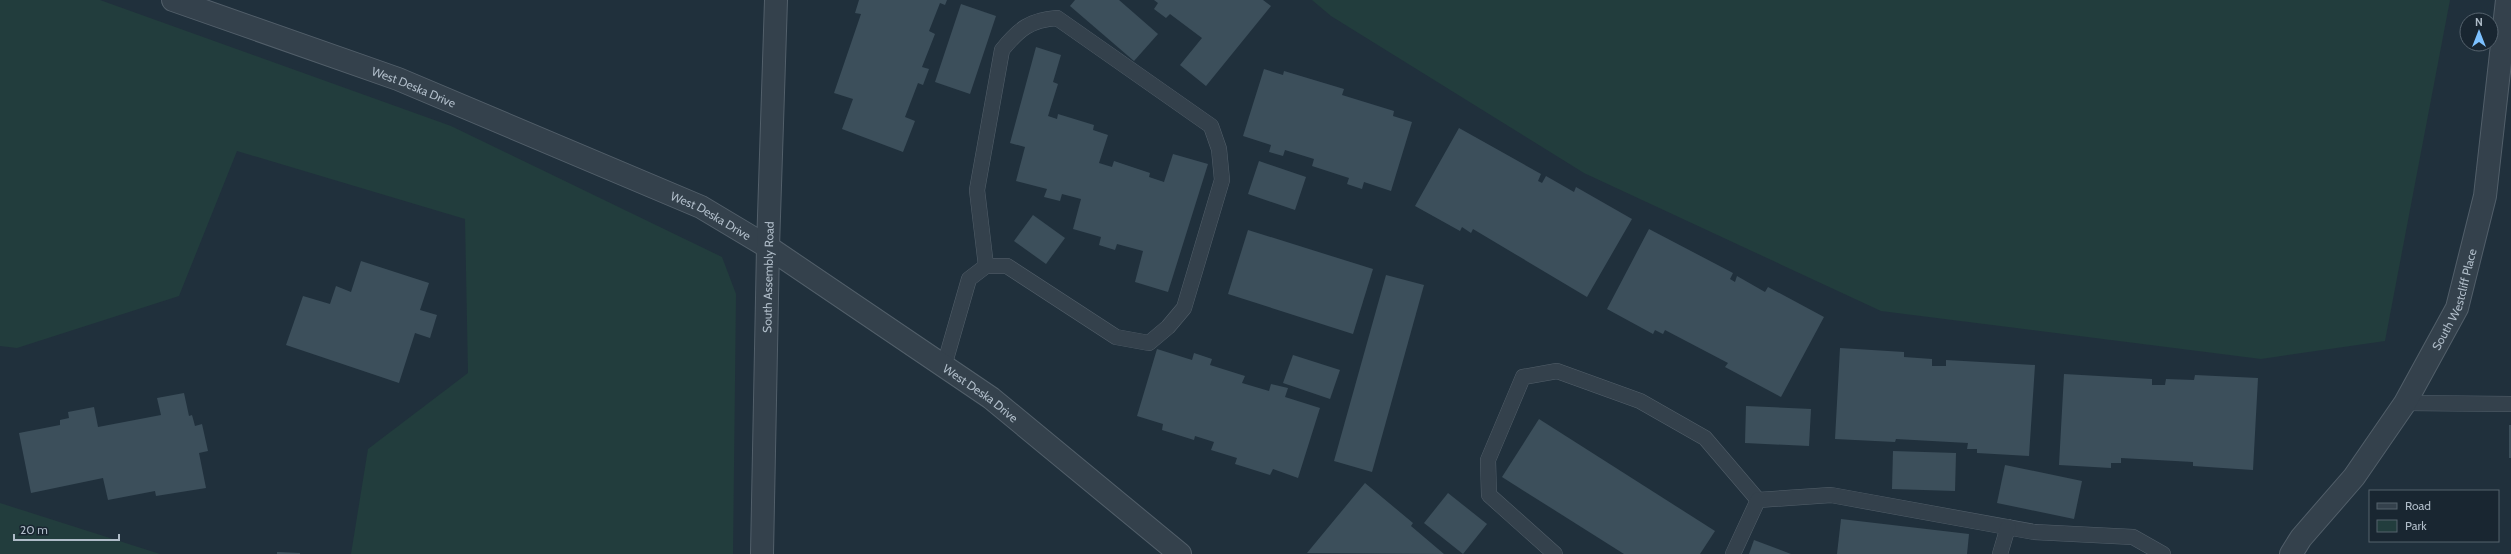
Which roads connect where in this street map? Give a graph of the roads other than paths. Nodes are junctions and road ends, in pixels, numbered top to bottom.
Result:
1 (173, 0) edge
2 (776, 0) edge
3 (2507, 0) edge
4 (768, 247) junction
5 (986, 266) junction
6 (944, 366) junction
7 (2405, 403) junction
8 (2511, 404) edge
9 (1758, 500) junction
10 (2008, 527) junction
11 (762, 554) edge
12 (1180, 554) edge
13 (1555, 554) edge
14 (1733, 554) edge
15 (2000, 554) edge
16 (2163, 554) edge
17 (2291, 554) edge

1 - 4 street, West Deska Drive
2 - 4 street, South Assembly Road
3 - 7 street, South Westcliff Place
4 - 6 street, West Deska Drive
4 - 11 street, South Assembly Road
5 - 5 lane
5 - 6 lane
6 - 12 street, West Deska Drive
7 - 8 lane
7 - 17 street, South Westcliff Place
9 - 10 lane
9 - 13 lane
9 - 14 lane
10 - 15 lane
10 - 16 lane

